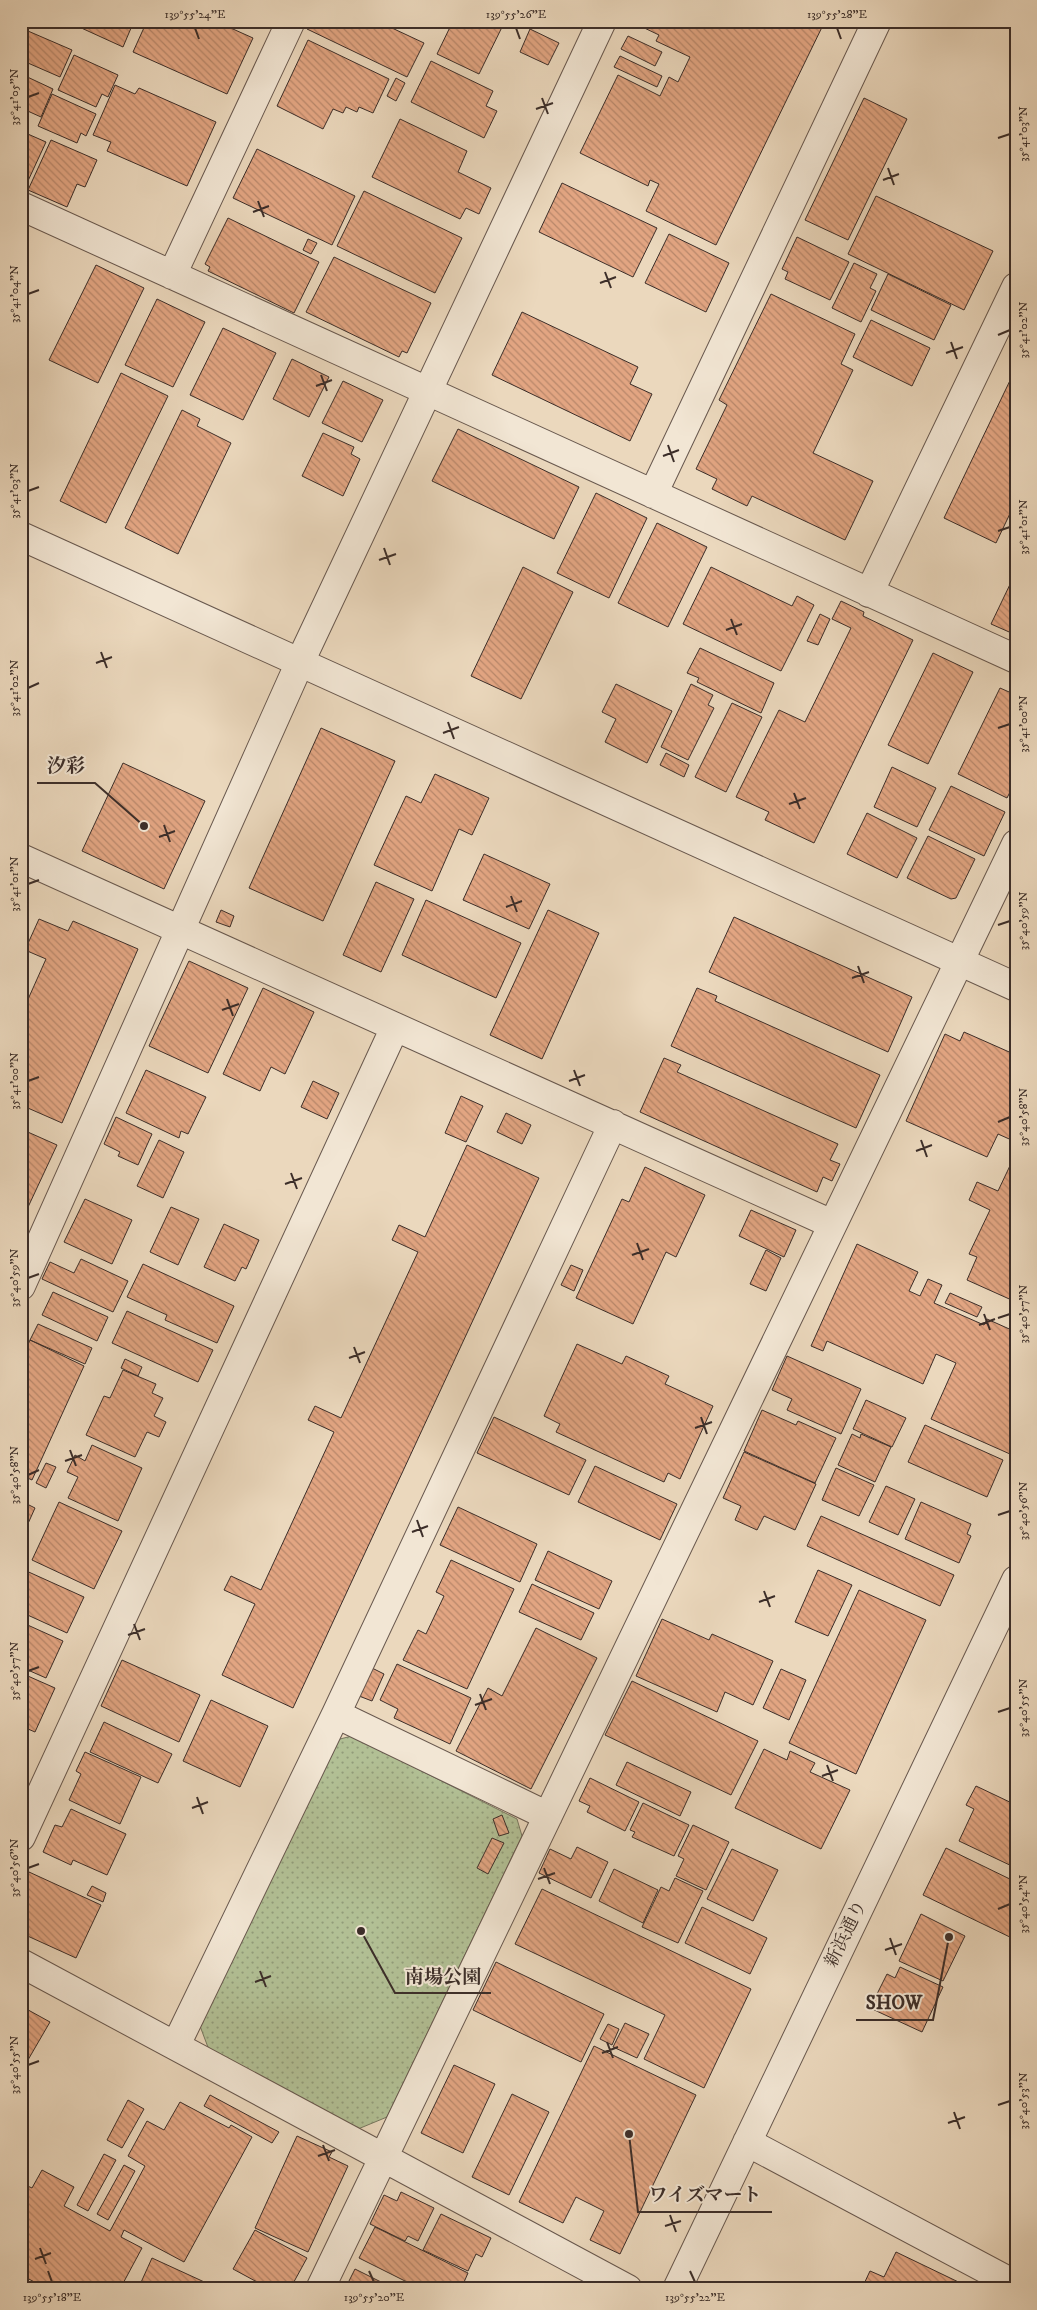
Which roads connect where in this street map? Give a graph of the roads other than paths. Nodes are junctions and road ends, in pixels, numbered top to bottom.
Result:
1 (291, 21) edge
2 (602, 21) edge
3 (877, 21) edge
4 (21, 206) edge
5 (172, 274) junction
6 (1016, 287) edge
7 (426, 392) junction
8 (653, 494) junction
9 (21, 536) edge
10 (869, 593) junction
11 (1016, 660) edge
12 (300, 662) junction
13 (1016, 844) edge
14 (21, 858) edge
15 (181, 930) junction
16 (960, 962) junction
17 (1016, 987) edge
18 (395, 1027) junction
19 (613, 1124) junction
20 (832, 1224) junction
21 (21, 1286) edge
22 (1016, 1580) edge
23 (336, 1714) junction
24 (548, 1816) junction
25 (21, 1837) edge
26 (21, 1963) edge
27 (176, 2045) junction
28 (747, 2142) junction
29 (384, 2158) junction
30 (1016, 2285) edge
31 (320, 2289) edge
32 (628, 2289) edge
33 (677, 2289) edge

1 - 5 street
2 - 7 street
3 - 8 street
4 - 5 street
5 - 7 street
6 - 10 street
7 - 8 street
7 - 12 street
8 - 10 street
9 - 12 street
10 - 11 street
12 - 15 street
12 - 16 street
13 - 16 street
14 - 15 street
15 - 18 street
15 - 21 street
16 - 17 street
16 - 20 street
18 - 19 street
18 - 25 street
19 - 20 street
19 - 23 street
20 - 24 street
22 - 28 street, 新浜通り
23 - 24 street
23 - 27 street
24 - 29 street
26 - 27 street
27 - 29 street
28 - 30 street
28 - 33 street, 新浜通り
29 - 31 street
29 - 32 street

